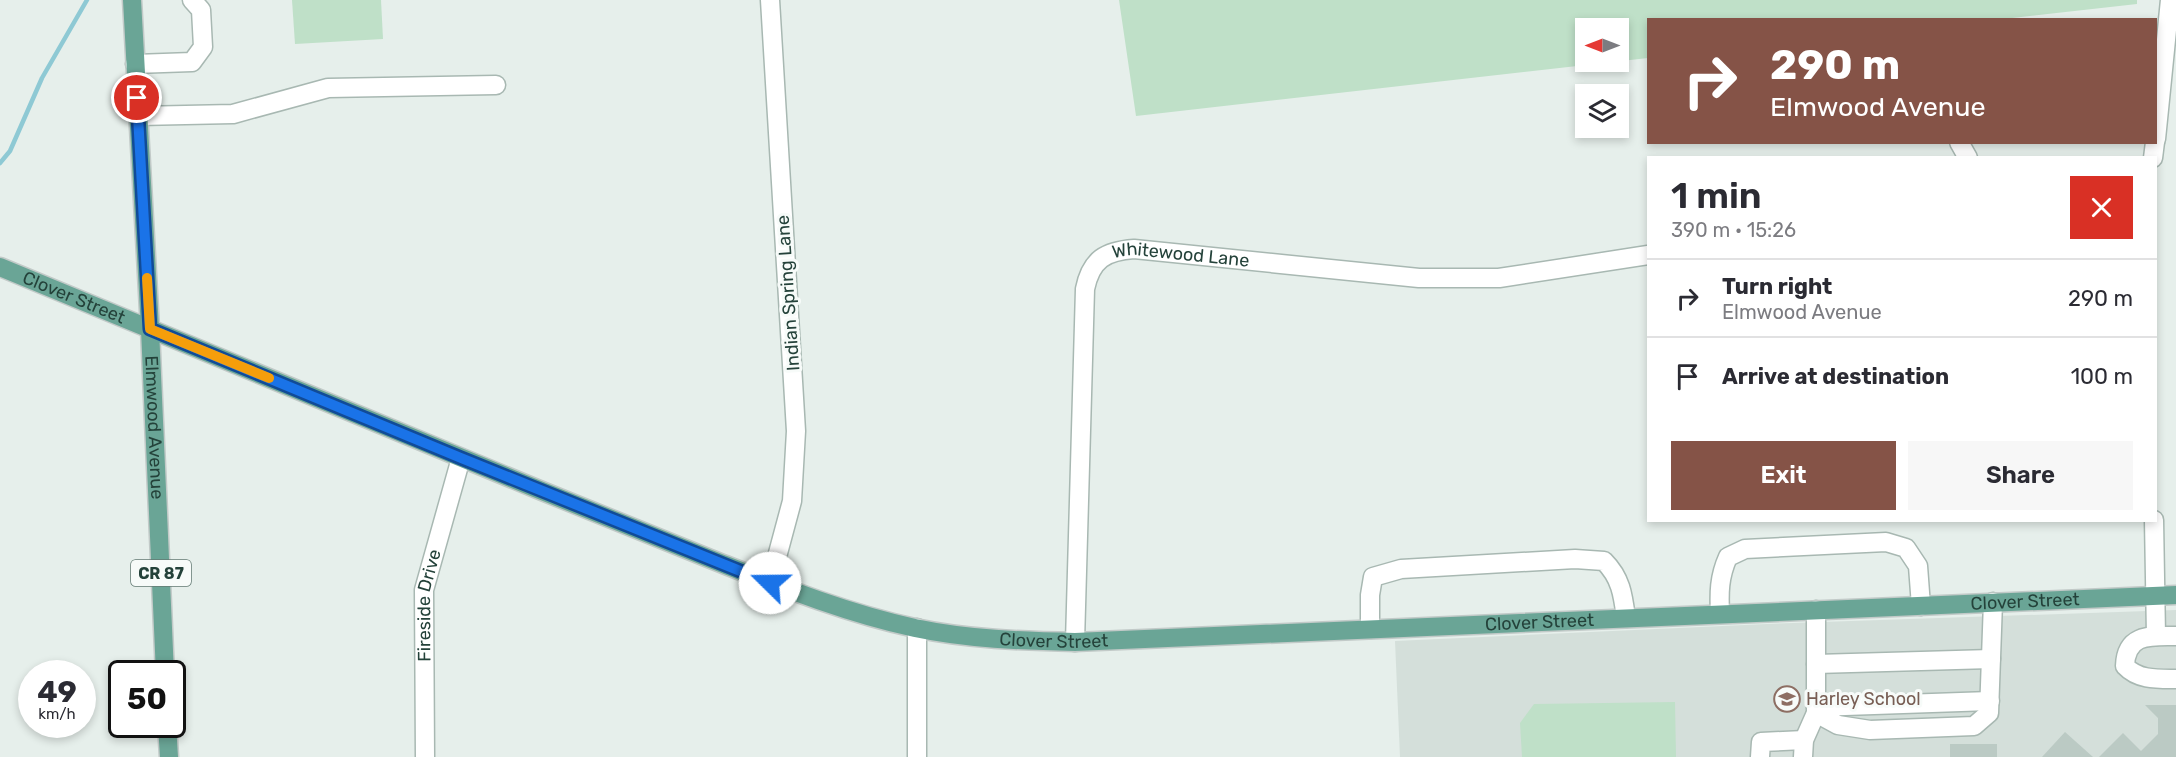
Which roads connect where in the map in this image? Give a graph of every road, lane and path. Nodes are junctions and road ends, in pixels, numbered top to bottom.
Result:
1 (132, 0) edge
2 (192, 0) edge
3 (770, 0) edge
4 (2170, 0) edge
5 (135, 64) junction
6 (496, 86) dead end
7 (138, 116) junction
8 (2157, 121) edge
9 (1647, 255) edge
10 (0, 267) edge
11 (150, 329) junction
12 (461, 458) junction
13 (2154, 522) edge
14 (770, 583) junction
15 (2176, 595) edge
16 (2156, 596) junction
17 (1994, 602) junction
18 (1921, 606) junction
19 (1816, 610) junction
20 (1720, 614) junction
21 (1626, 618) junction
22 (917, 628) junction
23 (1370, 629) junction
24 (2156, 636) junction
25 (2176, 636) edge
26 (1075, 642) junction
27 (1991, 659) junction
28 (164, 660) edge
29 (1816, 664) junction
30 (2176, 679) edge
31 (1816, 710) junction
32 (168, 738) edge
33 (1803, 749) edge
34 (169, 757) edge
35 (425, 757) edge
36 (917, 757) edge
37 (1760, 757) edge

1 - 5 main road, Elmwood Avenue / CR 87
2 - 5 street
3 - 14 street, Indian Spring Lane
4 - 8 street
5 - 7 main road, Elmwood Avenue / CR 87
6 - 7 street
7 - 11 main road, Elmwood Avenue / CR 87
9 - 26 street, Whitewood Lane
10 - 11 main road, Clover Street
11 - 12 main road, Clover Street
11 - 28 main road, Elmwood Avenue / CR 87
12 - 14 main road, Clover Street
12 - 35 street, Fireside Drive
13 - 16 street
14 - 22 main road, Clover Street
15 - 16 main road, Clover Street
16 - 17 main road, Clover Street
16 - 24 street
17 - 18 main road, Clover Street
17 - 27 street
18 - 19 main road, Clover Street
18 - 20 street
19 - 20 main road, Clover Street
19 - 29 street
20 - 21 main road, Clover Street
21 - 23 main road, Clover Street
21 - 23 street
22 - 26 main road, Clover Street
22 - 36 street
23 - 26 main road, Clover Street
24 - 25 street
24 - 30 street
27 - 29 street
27 - 31 street
29 - 31 street
31 - 33 street
32 - 34 main road
33 - 37 street

